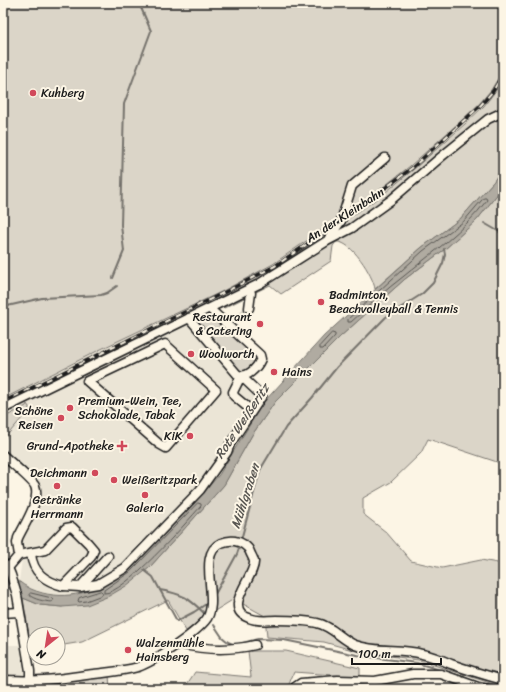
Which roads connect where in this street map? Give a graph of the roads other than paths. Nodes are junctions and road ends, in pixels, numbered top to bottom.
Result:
1 (503, 112) edge
2 (386, 158) dead end
3 (327, 241) junction
4 (249, 289) junction
5 (249, 308) tunnel mouth
6 (210, 309) junction
7 (189, 318) junction
8 (153, 336) junction
9 (159, 346) junction
10 (79, 372) junction
11 (241, 376) junction
12 (87, 381) junction
13 (3, 409) edge
14 (252, 411) junction
15 (3, 455) edge
16 (31, 554) junction
17 (20, 555) junction
18 (108, 556) dead end
19 (7, 568) edge
20 (63, 586) junction
21 (80, 587) junction
22 (20, 612) junction
23 (3, 613) edge
24 (179, 644) junction
25 (255, 644) dead end
26 (3, 680) edge
27 (503, 680) edge
28 (30, 685) edge
29 (294, 689) edge
30 (488, 689) edge

1 - 3 street, An der Kleinbahn
2 - 3 street
3 - 4 street, An der Kleinbahn
4 - 5 street
4 - 6 street, An der Kleinbahn
6 - 7 street, An der Kleinbahn
6 - 11 street
7 - 8 street, An der Kleinbahn
7 - 11 street
8 - 9 street
8 - 10 street, An der Kleinbahn
9 - 12 street
9 - 12 street
10 - 12 street
10 - 13 street, An der Kleinbahn
11 - 14 street
11 - 14 street
14 - 21 street
15 - 17 street
16 - 17 street
16 - 20 street
16 - 20 street
17 - 19 street
18 - 21 street
19 - 22 street
20 - 21 street
22 - 23 street
22 - 28 street
24 - 25 street
24 - 27 street
24 - 28 street
26 - 28 street
29 - 30 street

